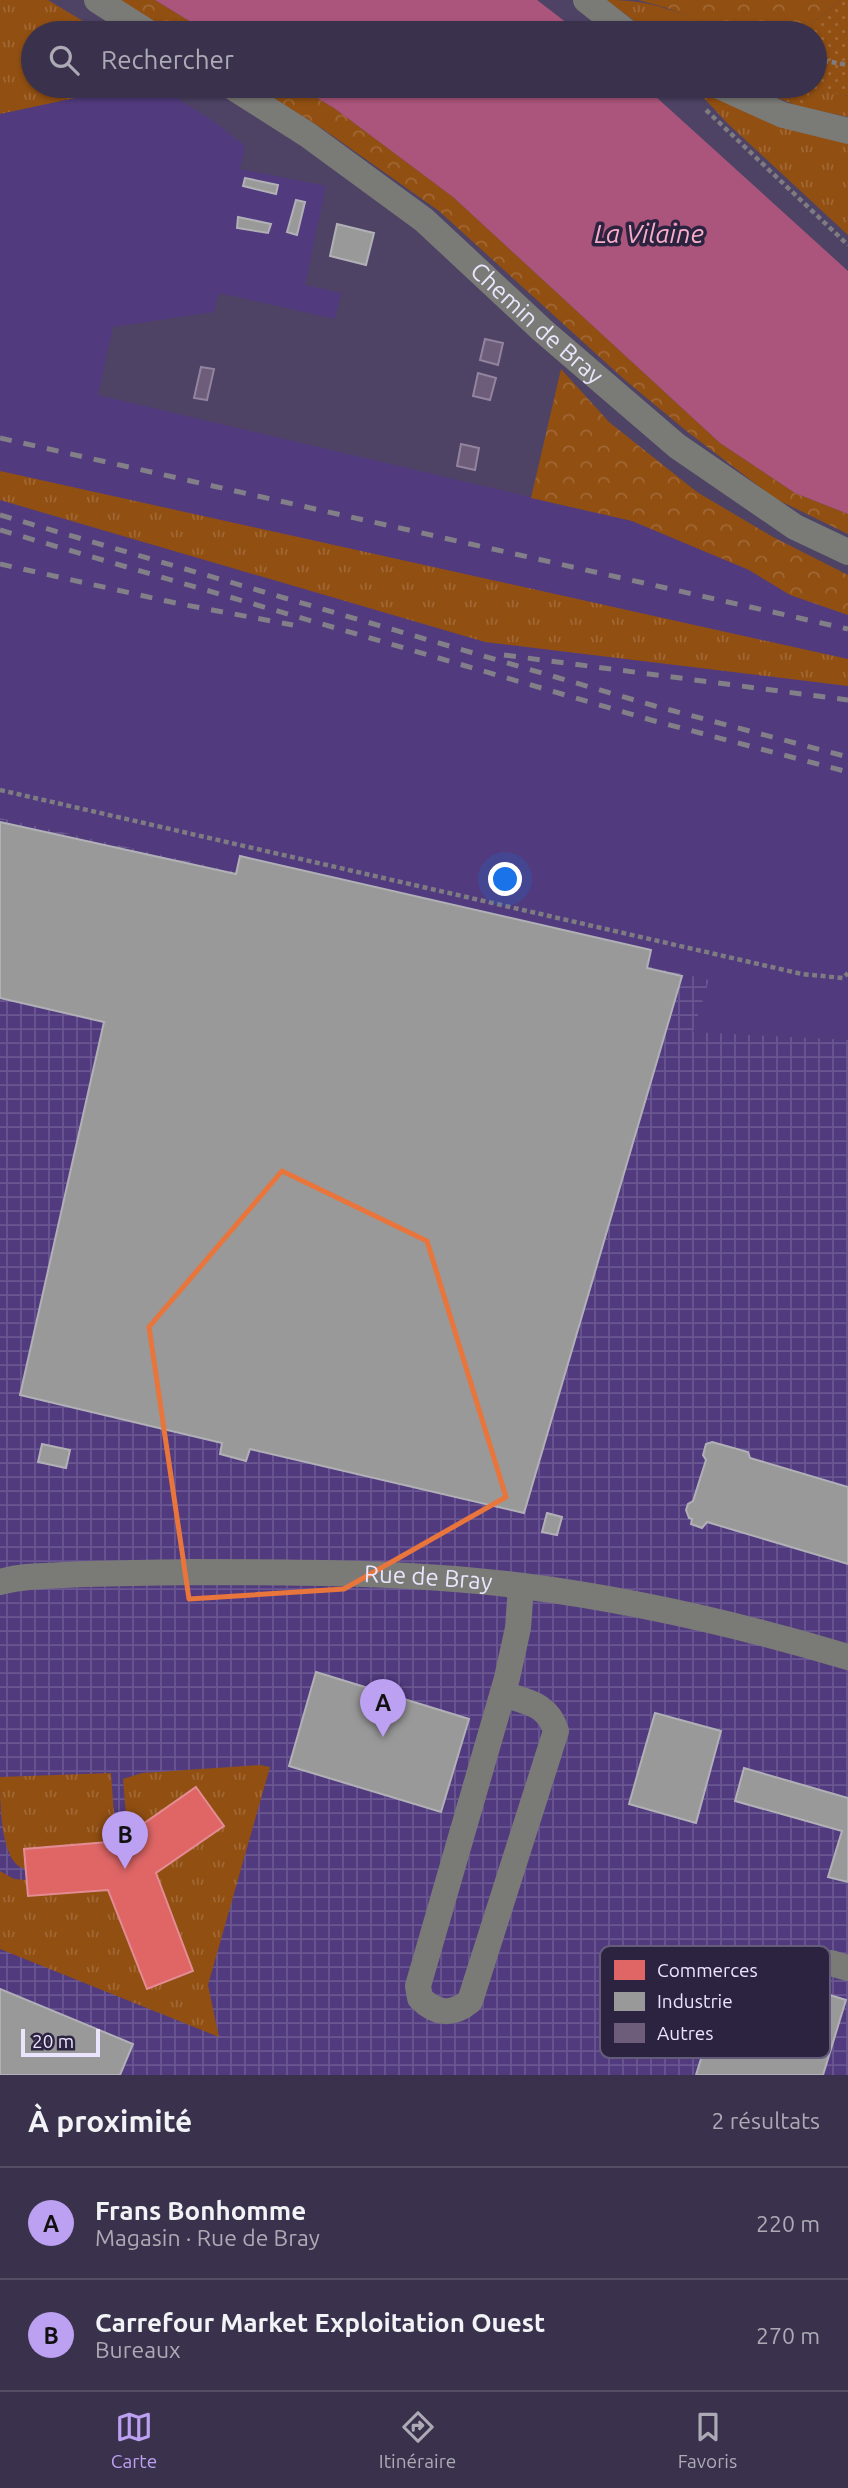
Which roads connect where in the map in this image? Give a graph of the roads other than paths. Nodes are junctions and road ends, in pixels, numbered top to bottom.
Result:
1 (97, 0) edge
2 (586, 0) edge
3 (130, 21) edge
4 (613, 21) edge
5 (250, 98) edge
6 (727, 98) edge
7 (848, 131) edge
8 (848, 552) edge
9 (0, 1582) edge
10 (521, 1586) junction
11 (848, 1657) edge
12 (503, 1694) junction

1 - 3 street
2 - 4 street
5 - 8 street, Chemin de Bray
6 - 7 street
9 - 10 street, Rue de Bray
10 - 11 street, Rue de Bray
10 - 12 street
12 - 12 street

